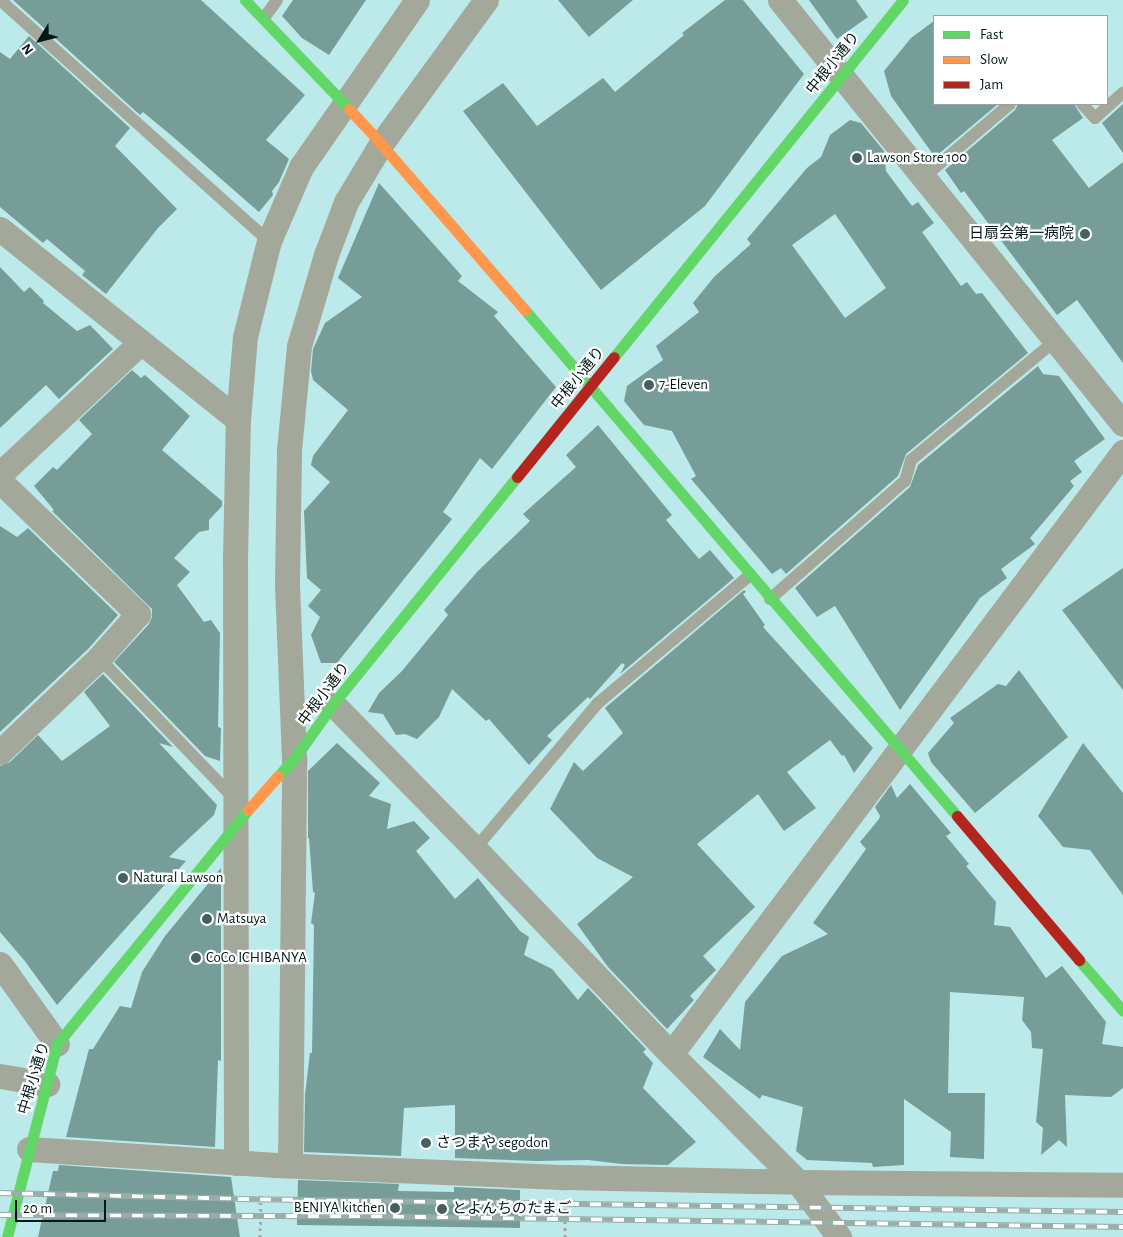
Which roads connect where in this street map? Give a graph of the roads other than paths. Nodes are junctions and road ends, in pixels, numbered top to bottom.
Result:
1 (0, 0) edge
2 (245, 0) edge
3 (277, 0) edge
4 (417, 0) edge
5 (486, 0) edge
6 (780, 0) edge
7 (904, 0) edge
8 (264, 18) junction
9 (842, 77) junction
10 (1123, 93) edge
11 (1009, 105) edge
12 (1083, 105) edge
13 (346, 106) junction
14 (378, 141) junction
15 (923, 178) junction
16 (0, 228) edge
17 (269, 241) junction
18 (1056, 341) junction
19 (141, 342) junction
20 (591, 386) junction
21 (238, 420) junction
22 (1123, 424) edge
23 (1123, 452) edge
24 (0, 474) edge
25 (0, 481) edge
26 (750, 575) junction
27 (770, 599) junction
28 (100, 658) junction
29 (333, 704) junction
30 (901, 750) junction
31 (0, 752) edge
32 (286, 768) junction
33 (240, 809) junction
34 (475, 849) junction
35 (0, 964) edge
36 (1123, 1011) edge
37 (57, 1044) junction
38 (670, 1054) junction
39 (0, 1076) edge
40 (47, 1084) junction
41 (29, 1149) junction
42 (242, 1163) junction
43 (283, 1165) junction
44 (798, 1182) junction
45 (1123, 1185) edge
46 (7, 1237) edge
47 (839, 1237) edge

1 - 17 lane
2 - 8 street
3 - 8 lane
4 - 13 street
5 - 14 street
6 - 9 street
7 - 9 street, 中根小通り
8 - 13 street
9 - 15 street
9 - 20 street, 中根小通り
10 - 12 lane
11 - 15 lane
13 - 14 street, bridge
13 - 17 street
14 - 20 street
14 - 32 street
15 - 18 street
16 - 19 street
17 - 21 street
18 - 22 street
18 - 27 lane
19 - 21 street
19 - 24 street
20 - 26 street
20 - 29 street, 中根小通り
21 - 33 street
23 - 30 street
25 - 28 street
26 - 27 street
26 - 34 lane
27 - 30 street
28 - 31 street
28 - 33 lane
29 - 32 street, 中根小通り
29 - 34 street
30 - 36 street
30 - 38 street
32 - 33 street, 中根小通り, bridge
32 - 43 street
33 - 37 street, 中根小通り
33 - 42 street
34 - 38 street
35 - 37 street
37 - 40 street, 中根小通り
38 - 44 street
39 - 40 street
40 - 41 street, 中根小通り
41 - 42 street
41 - 46 street, 中根小通り
42 - 43 street
43 - 44 street
44 - 45 street
44 - 47 street

